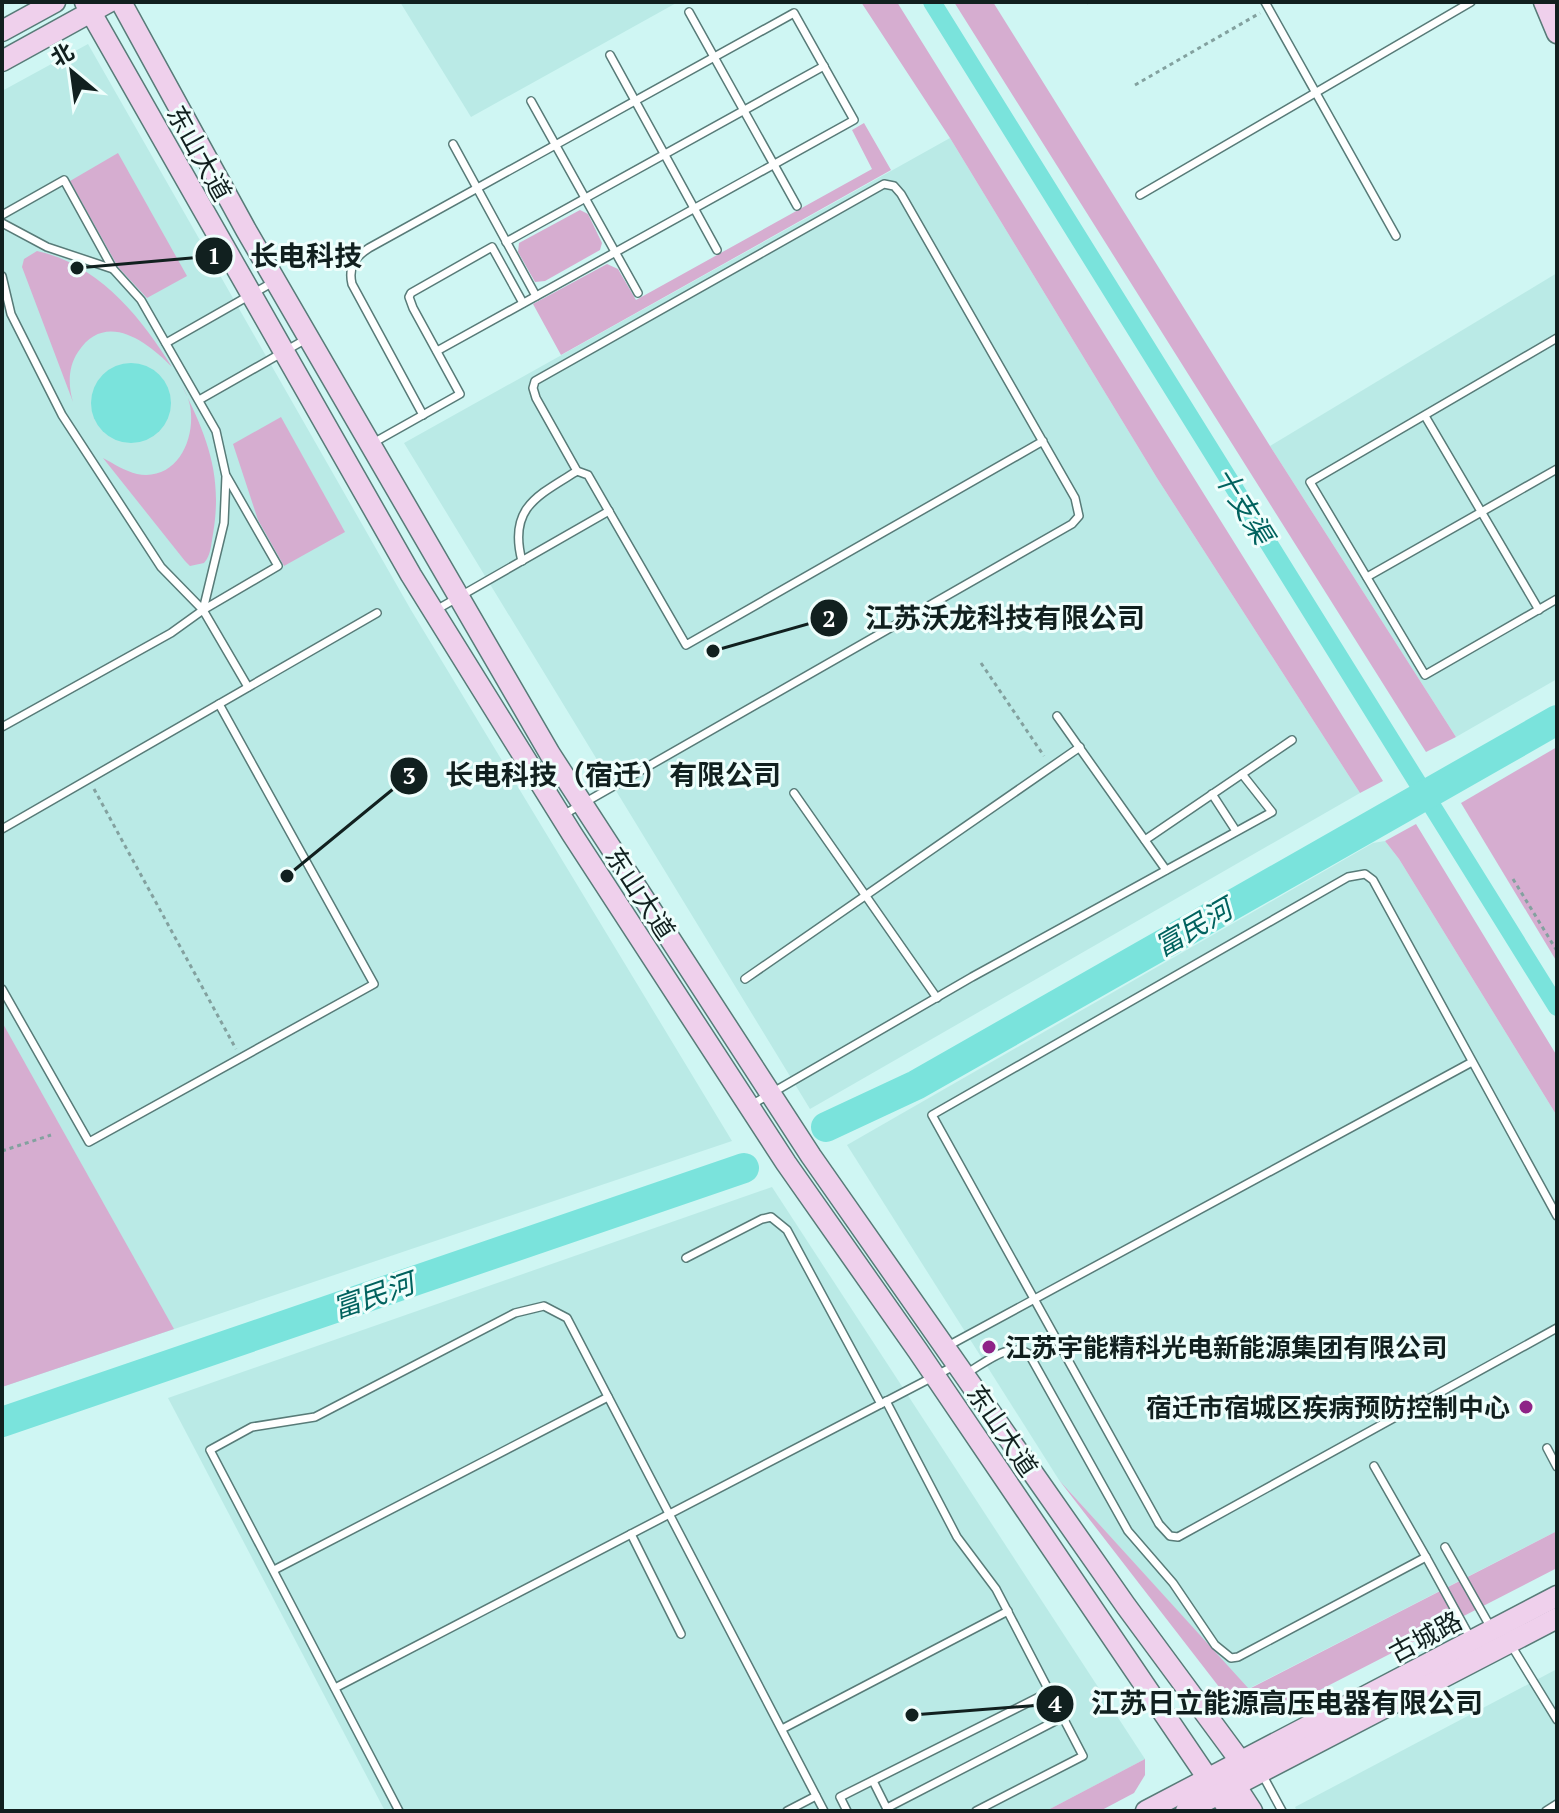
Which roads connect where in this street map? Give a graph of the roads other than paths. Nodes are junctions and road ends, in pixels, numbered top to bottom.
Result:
1 (55, 2) edge
2 (121, 2) edge
3 (1471, 2) edge
4 (1544, 2) edge
5 (95, 5) edge
6 (1267, 5) edge
7 (689, 12) dead end
8 (2, 31) edge
9 (1557, 33) edge
10 (610, 55) dead end
11 (714, 57) junction
12 (2, 61) edge
13 (824, 66) junction
14 (1316, 92) junction
15 (531, 101) dead end
16 (635, 101) junction
17 (744, 110) junction
18 (453, 144) dead end
19 (556, 145) junction
20 (664, 154) junction
21 (774, 164) junction
22 (477, 188) junction
23 (1140, 195) dead end
24 (585, 198) junction
25 (797, 206) dead end
26 (694, 209) junction
27 (2, 215) edge
28 (2, 223) edge
29 (1396, 236) dead end
30 (506, 242) junction
31 (717, 250) dead end
32 (616, 252) junction
33 (113, 269) junction
34 (2, 276) edge
35 (275, 280) junction
36 (638, 293) dead end
37 (250, 295) junction
38 (536, 296) junction
39 (523, 303) junction
40 (309, 338) junction
41 (1557, 338) edge
42 (166, 343) junction
43 (437, 351) junction
44 (283, 353) junction
45 (199, 400) junction
46 (423, 415) junction
47 (1425, 416) junction
48 (1043, 441) junction
49 (371, 444) junction
50 (1557, 469) edge
51 (577, 471) junction
52 (226, 476) junction
53 (609, 511) junction
54 (1481, 512) junction
55 (522, 561) junction
56 (1367, 577) junction
57 (459, 596) junction
58 (1557, 599) edge
59 (203, 610) junction
60 (1539, 610) junction
61 (434, 611) junction
62 (377, 613) dead end
63 (248, 687) junction
64 (219, 704) junction
65 (1057, 716) dead end
66 (2, 727) edge
67 (1292, 740) dead end
68 (1080, 747) junction
69 (1242, 774) junction
70 (794, 793) dead end
71 (1212, 794) junction
72 (582, 803) junction
73 (561, 816) junction
74 (2, 829) edge
75 (1236, 831) junction
76 (1145, 840) junction
77 (1166, 870) junction
78 (866, 896) junction
79 (745, 979) dead end
80 (2, 989) edge
81 (937, 998) junction
82 (1472, 1062) junction
83 (770, 1094) junction
84 (749, 1106) junction
85 (1557, 1216) edge
86 (686, 1258) dead end
87 (1033, 1299) junction
88 (1557, 1328) edge
89 (954, 1363) junction
90 (935, 1376) junction
91 (608, 1397) junction
92 (884, 1403) junction
93 (1547, 1448) dead end
94 (1374, 1466) dead end
95 (1557, 1467) edge
96 (669, 1514) junction
97 (631, 1534) junction
98 (1445, 1547) dead end
99 (1426, 1557) junction
100 (274, 1570) junction
101 (1557, 1596) edge
102 (1008, 1611) junction
103 (1557, 1618) edge
104 (681, 1634) dead end
105 (1501, 1640) junction
106 (1476, 1649) junction
107 (335, 1688) junction
108 (1049, 1692) junction
109 (1063, 1717) junction
110 (1557, 1720) edge
111 (782, 1729) junction
112 (1251, 1763) junction
113 (873, 1781) junction
114 (816, 1796) junction
115 (1210, 1797) edge
116 (1557, 1804) edge
117 (888, 1810) edge
118 (399, 1811) edge
119 (787, 1811) edge
120 (824, 1811) edge
121 (847, 1811) edge
122 (976, 1811) edge
123 (1146, 1811) edge
124 (1252, 1811) edge
125 (1282, 1811) edge
126 (1546, 1811) edge

1 - 8 main road
2 - 35 main road, 东山大道
3 - 14 lane
4 - 9 main road
5 - 12 main road
5 - 37 main road, 东山大道
6 - 14 lane
7 - 11 lane
10 - 16 lane
11 - 13 lane
11 - 16 lane
11 - 17 lane
13 - 17 lane
13 - 21 lane
14 - 23 lane
14 - 29 lane
15 - 19 lane
16 - 19 lane
16 - 20 lane
17 - 20 lane
17 - 21 lane
18 - 22 lane
19 - 22 lane
19 - 24 lane
20 - 24 lane
20 - 26 lane
21 - 25 lane
21 - 26 lane
22 - 30 lane
22 - 46 lane
24 - 30 lane
24 - 32 lane
26 - 31 lane
26 - 32 lane
27 - 33 lane
28 - 33 lane
30 - 38 lane
32 - 36 lane
32 - 38 lane
33 - 42 lane
34 - 59 lane
35 - 37 lane
35 - 40 main road, 东山大道
37 - 42 lane
37 - 44 main road, 东山大道
38 - 39 lane
39 - 43 lane
39 - 43 lane
40 - 44 lane
40 - 49 main road, 东山大道
41 - 47 lane
42 - 45 lane
43 - 46 lane
44 - 45 lane
44 - 61 main road, 东山大道
45 - 52 lane
46 - 49 lane
47 - 54 lane
47 - 56 lane
48 - 51 lane
48 - 53 lane
48 - 72 lane
49 - 57 main road, 东山大道
50 - 54 lane
51 - 53 lane
51 - 55 lane
52 - 59 lane
52 - 59 lane
53 - 55 lane
54 - 56 lane
54 - 60 lane
55 - 57 lane
56 - 60 lane
57 - 61 lane
57 - 72 main road, 东山大道
58 - 60 lane
59 - 63 lane
59 - 66 lane
61 - 73 main road, 东山大道
62 - 63 lane
63 - 64 lane
64 - 74 lane
64 - 80 lane
65 - 68 lane
67 - 69 lane
68 - 76 lane
68 - 78 lane
69 - 71 lane
69 - 75 lane
70 - 78 lane
71 - 75 lane
71 - 76 lane
72 - 73 lane
72 - 83 main road, 东山大道
73 - 84 main road, 东山大道
75 - 77 lane
76 - 77 lane
77 - 81 lane
78 - 79 lane
78 - 81 lane
81 - 83 lane
82 - 85 lane
82 - 87 lane
82 - 87 lane
83 - 84 lane
83 - 89 main road, 东山大道
84 - 90 main road, 东山大道
86 - 92 lane
87 - 88 lane
87 - 89 lane
89 - 90 lane
89 - 99 lane
89 - 112 main road, 东山大道
90 - 92 lane
90 - 115 main road, 东山大道
91 - 96 lane
91 - 100 lane
91 - 100 lane
92 - 96 lane
92 - 102 lane
93 - 95 lane
94 - 99 lane
96 - 97 lane
96 - 111 lane
97 - 104 lane
97 - 107 lane
98 - 105 lane
99 - 106 lane
100 - 107 lane
101 - 105 main road, 古城路
102 - 108 lane
102 - 111 lane
103 - 105 main road, 古城路
105 - 106 main road, 古城路
105 - 110 lane
106 - 112 main road, 古城路
107 - 118 lane
108 - 109 lane
108 - 113 lane
109 - 117 lane
109 - 122 lane
111 - 114 lane
112 - 115 main road
112 - 125 lane
113 - 117 lane
113 - 121 lane
114 - 119 lane
114 - 120 lane
115 - 123 main road
115 - 124 main road, 东山大道
116 - 126 lane

